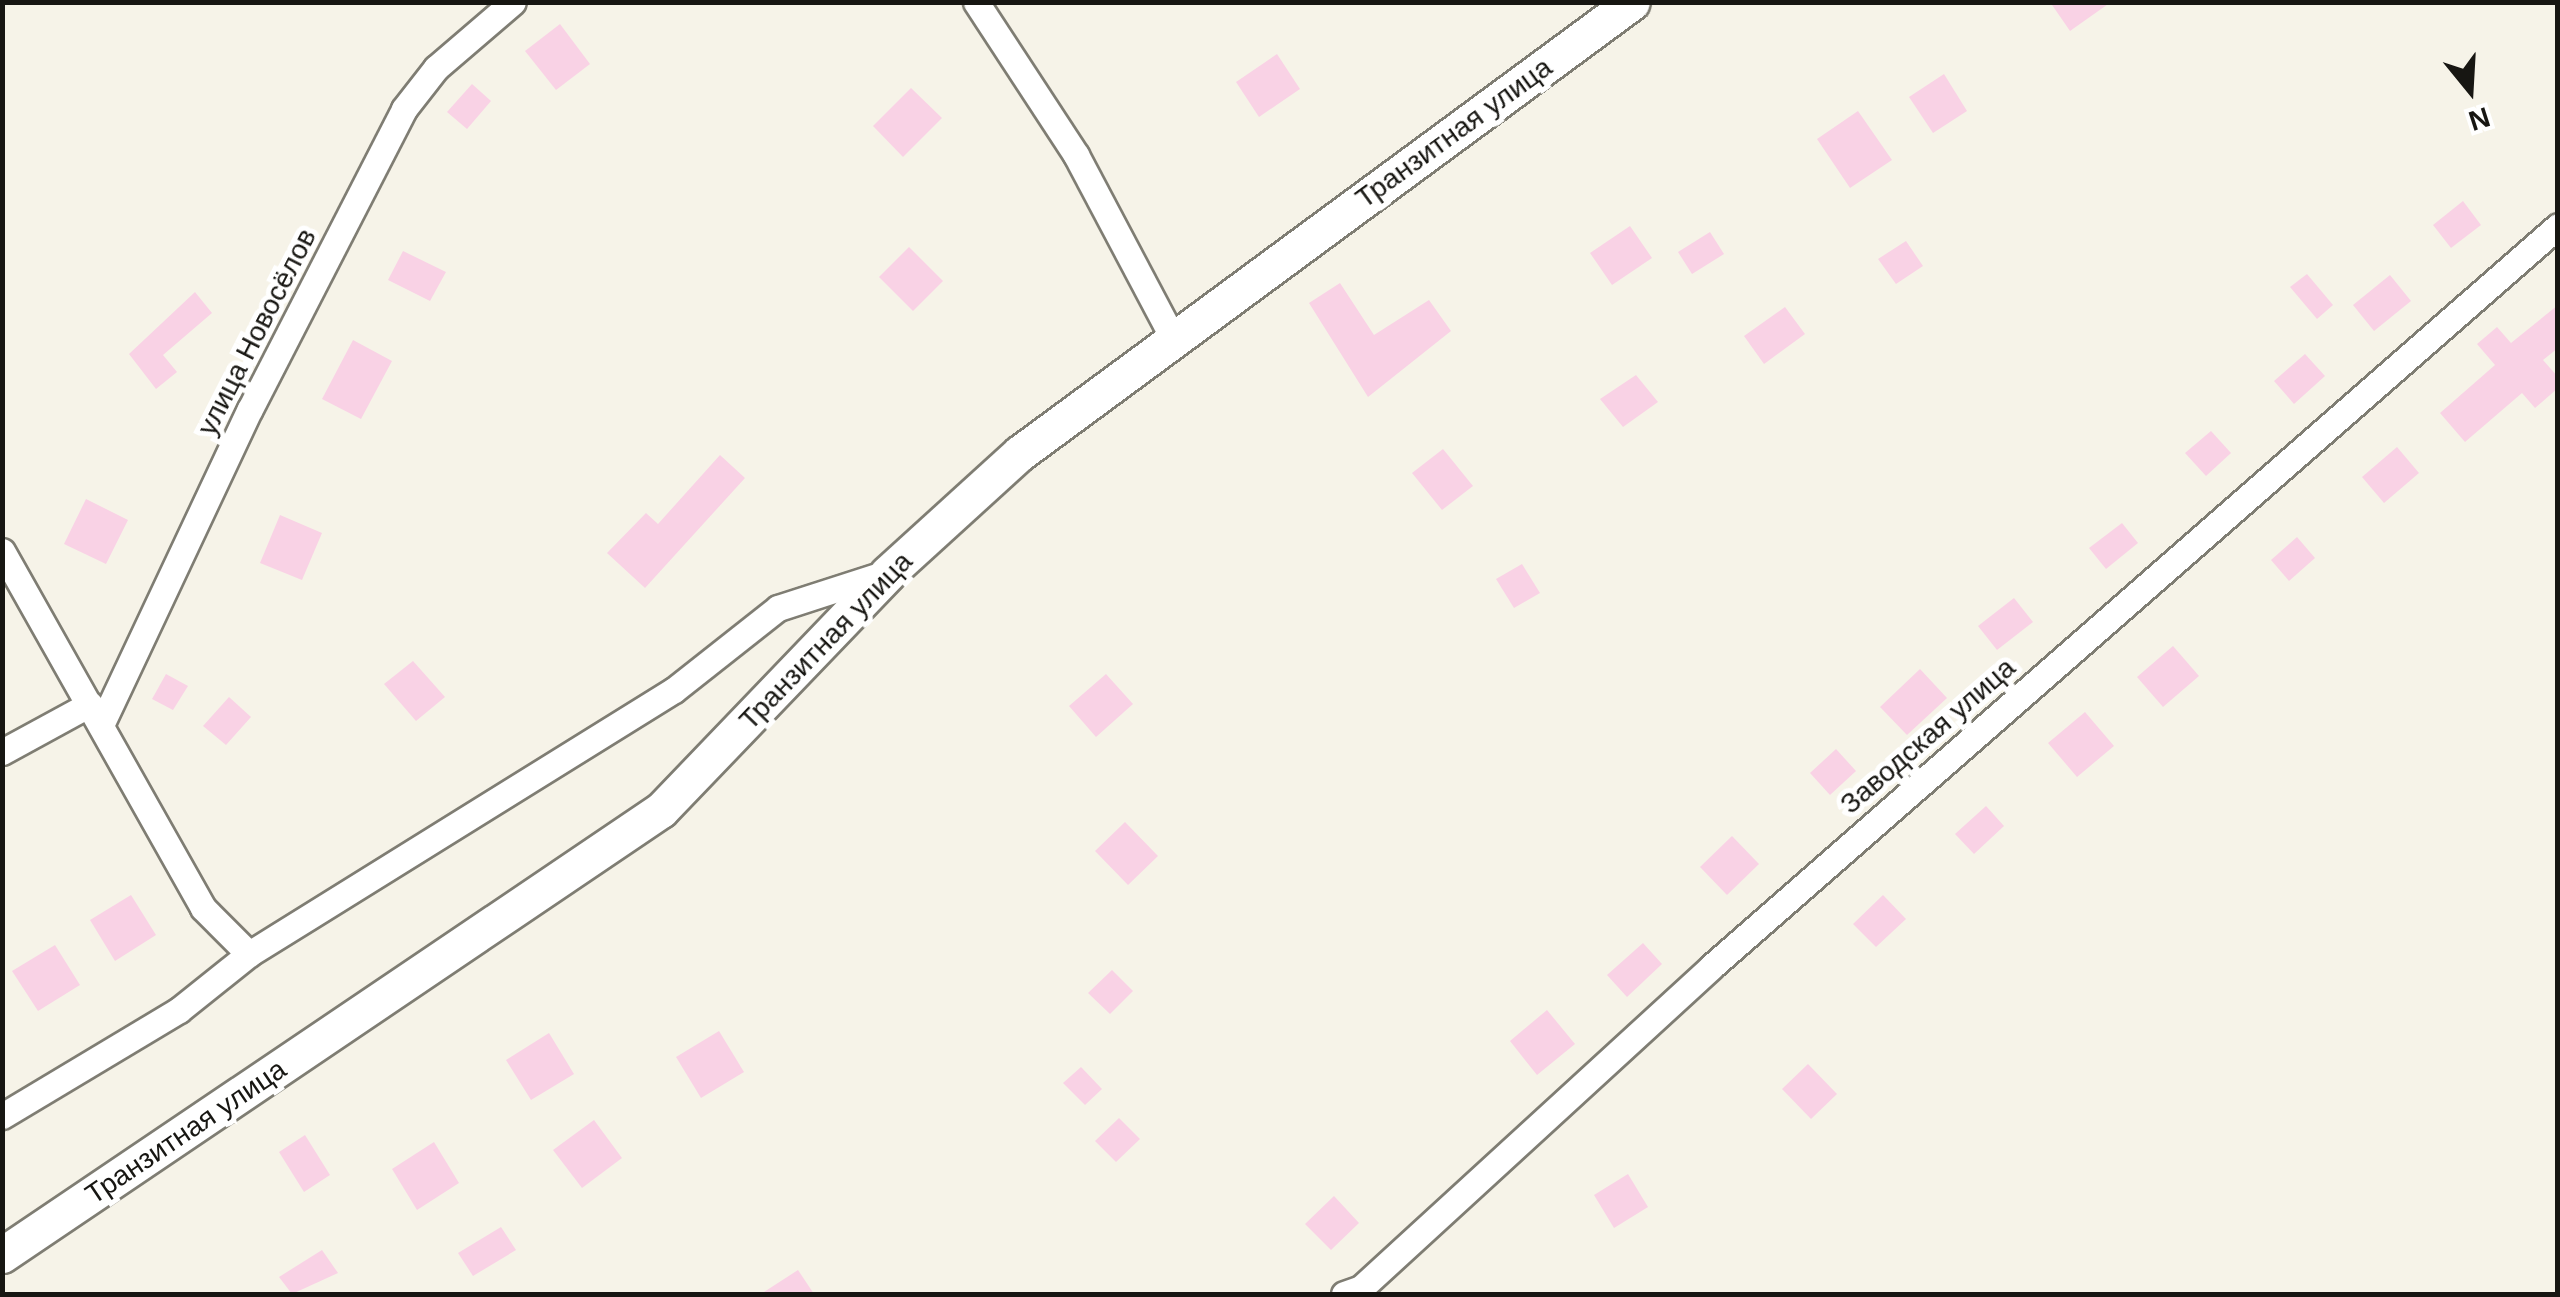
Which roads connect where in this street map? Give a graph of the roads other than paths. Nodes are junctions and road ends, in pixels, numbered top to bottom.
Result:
1 (513, 2) edge
2 (976, 2) edge
3 (1632, 2) edge
4 (2558, 226) edge
5 (1173, 338) junction
6 (2, 552) edge
7 (888, 572) junction
8 (96, 713) junction
9 (2, 752) edge
10 (249, 954) junction
11 (2, 1116) edge
12 (2, 1255) edge
13 (1344, 1294) edge

1 - 8 street, улица Новосёлов
2 - 5 street
3 - 5 main road, Транзитная улица
4 - 13 street, Заводская улица
5 - 7 main road, Транзитная улица
6 - 8 street
7 - 10 street
7 - 12 main road, Транзитная улица
8 - 9 street
8 - 10 street
10 - 11 street

